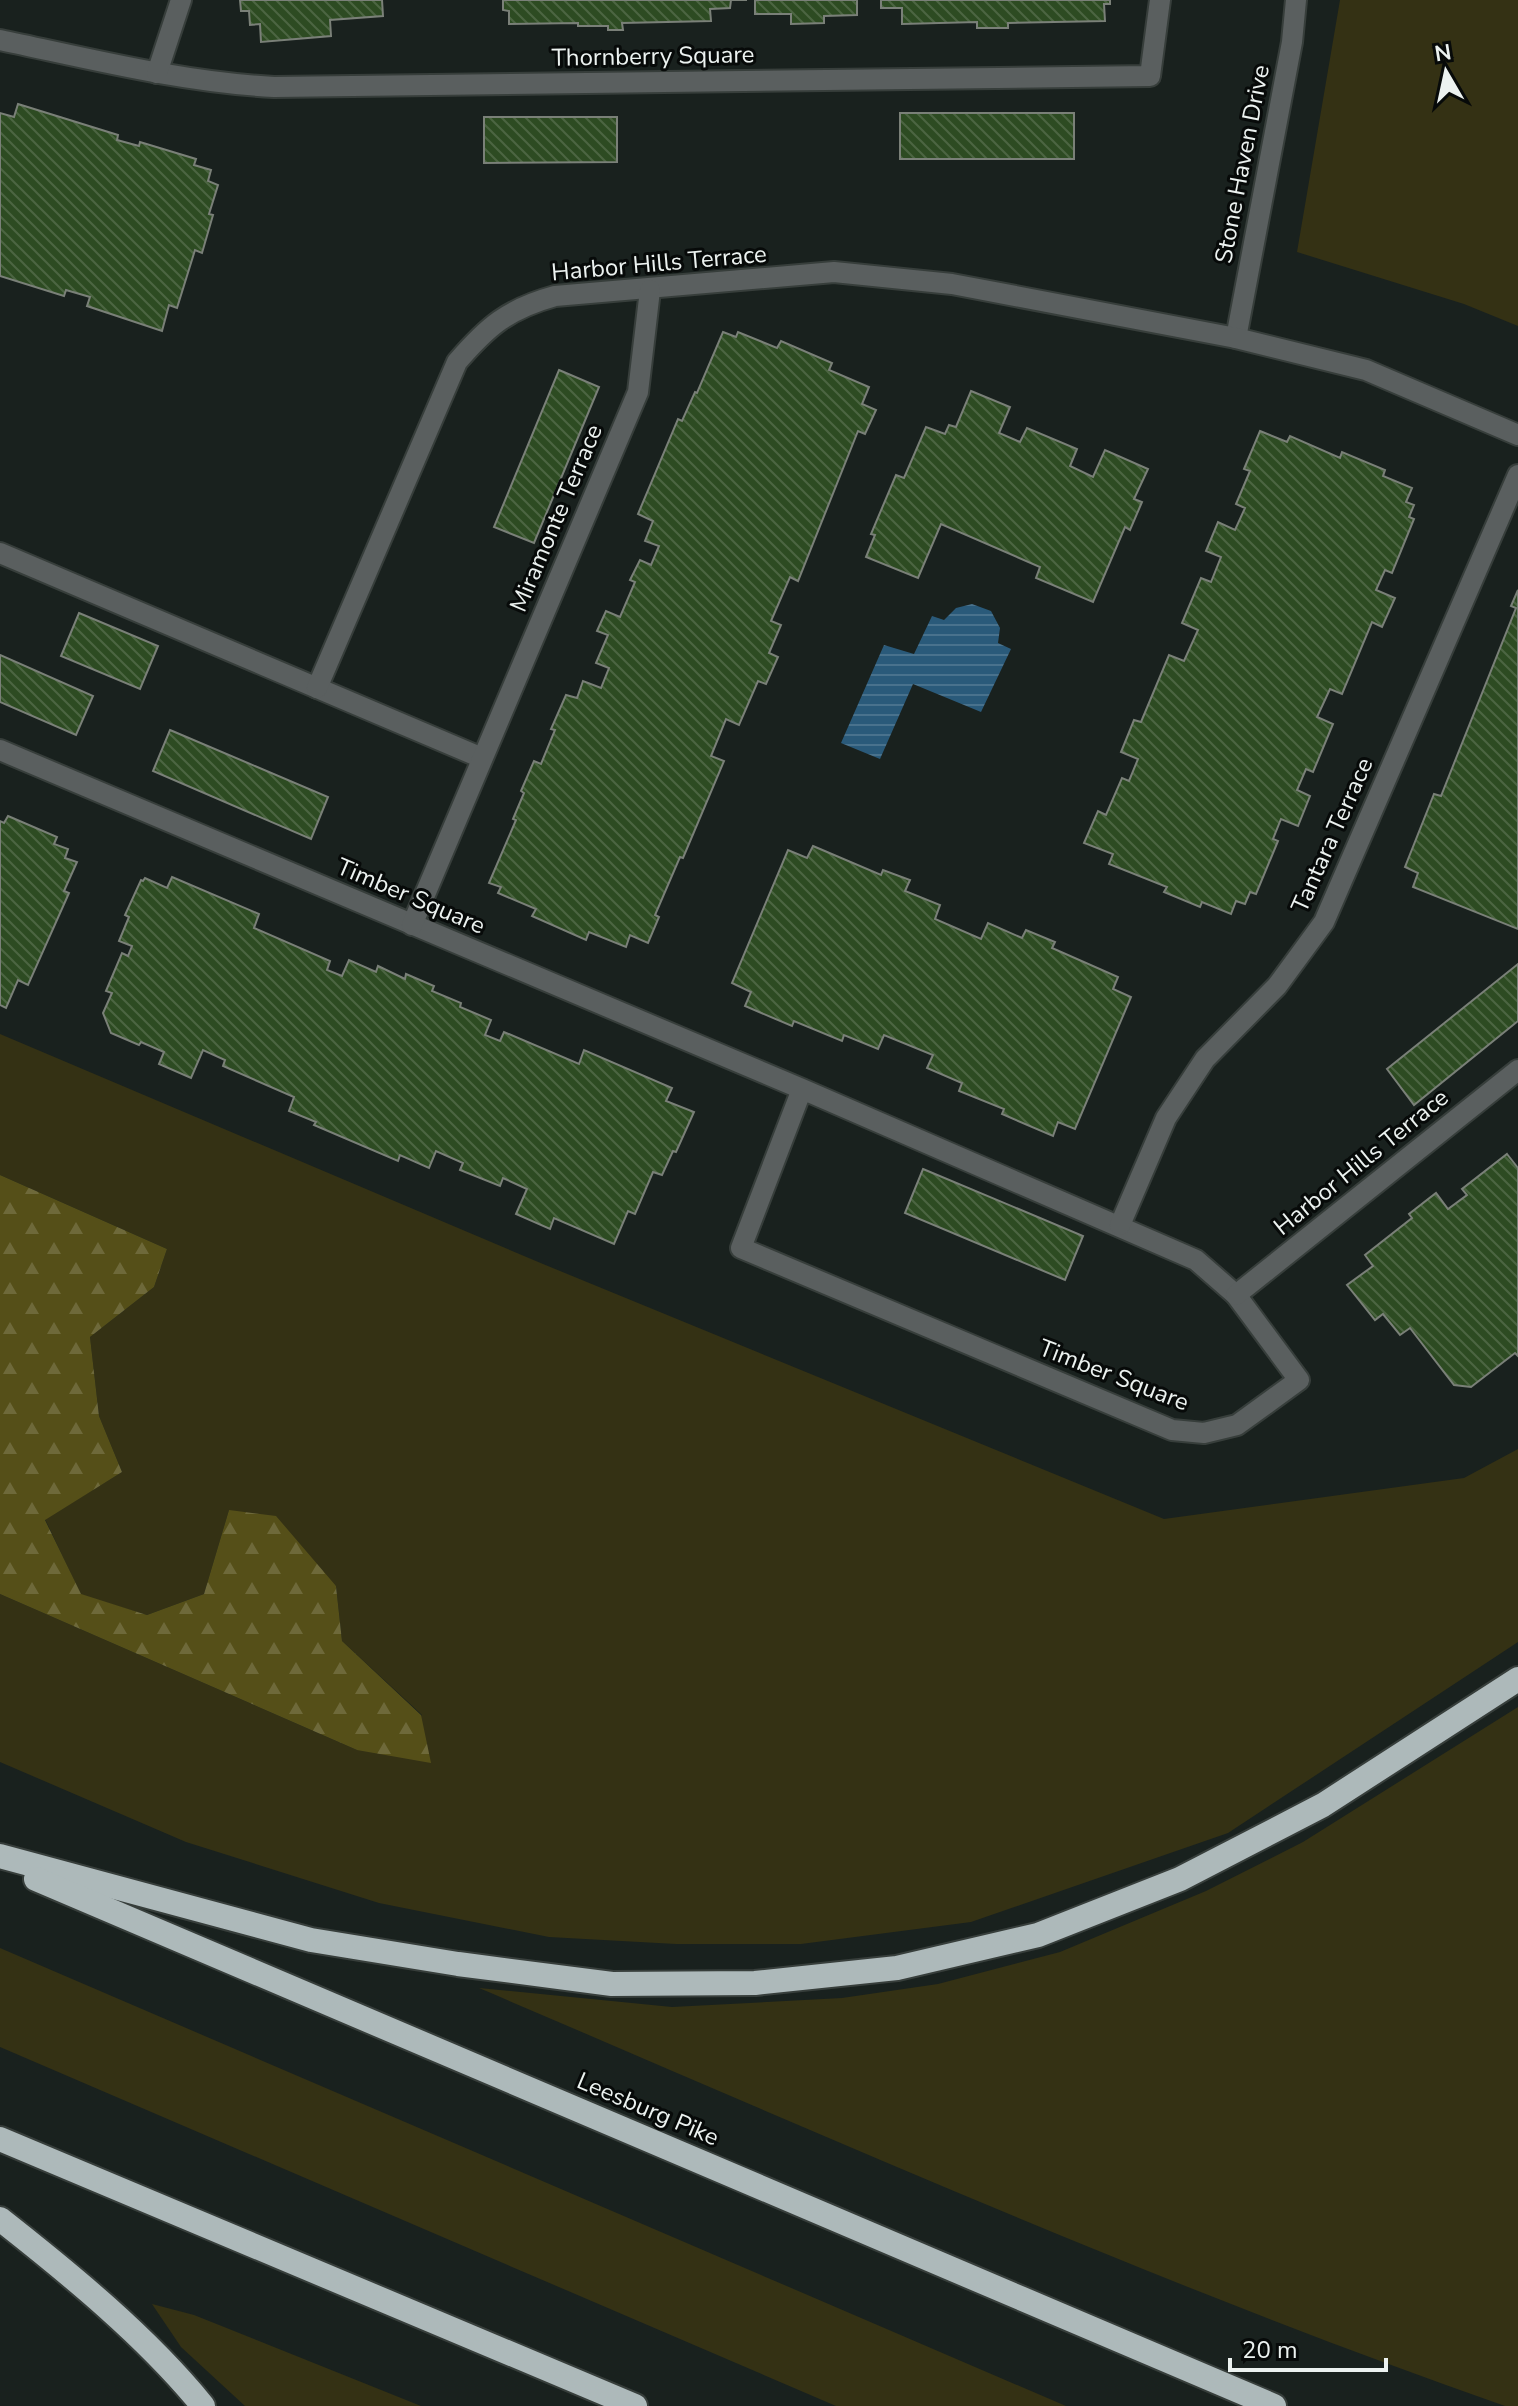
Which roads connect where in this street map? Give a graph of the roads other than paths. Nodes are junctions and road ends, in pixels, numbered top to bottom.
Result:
1 (181, 0) edge
2 (1160, 0) edge
3 (1296, 0) edge
4 (0, 40) edge
5 (157, 73) junction
6 (650, 290) junction
7 (1236, 338) junction
8 (1518, 435) edge
9 (1518, 475) edge
10 (0, 553) edge
11 (317, 688) junction
12 (0, 750) edge
13 (482, 758) junction
14 (412, 925) junction
15 (1518, 1070) edge
16 (802, 1089) junction
17 (1120, 1225) junction
18 (1236, 1295) junction
19 (1518, 1679) edge
20 (0, 1856) edge
21 (0, 1863) edge
22 (0, 2139) edge
23 (0, 2219) edge
24 (203, 2406) edge
25 (635, 2406) edge
26 (1274, 2406) edge

1 - 5 street
2 - 5 street, Thornberry Square
3 - 7 street, Stone Haven Drive
4 - 5 street
6 - 7 street, Harbor Hills Terrace
6 - 11 street, Harbor Hills Terrace
6 - 13 street, Miramonte Terrace
7 - 8 street, Harbor Hills Terrace
9 - 17 street, Tantara Terrace
10 - 11 street
11 - 13 street
12 - 14 street, Timber Square
13 - 14 street, Miramonte Terrace
14 - 16 street, Timber Square
15 - 18 street, Harbor Hills Terrace
16 - 17 street, Timber Square
16 - 18 street, Timber Square
17 - 18 street, Timber Square
19 - 20 highway
21 - 26 highway, Leesburg Pike
22 - 25 highway
23 - 24 highway

